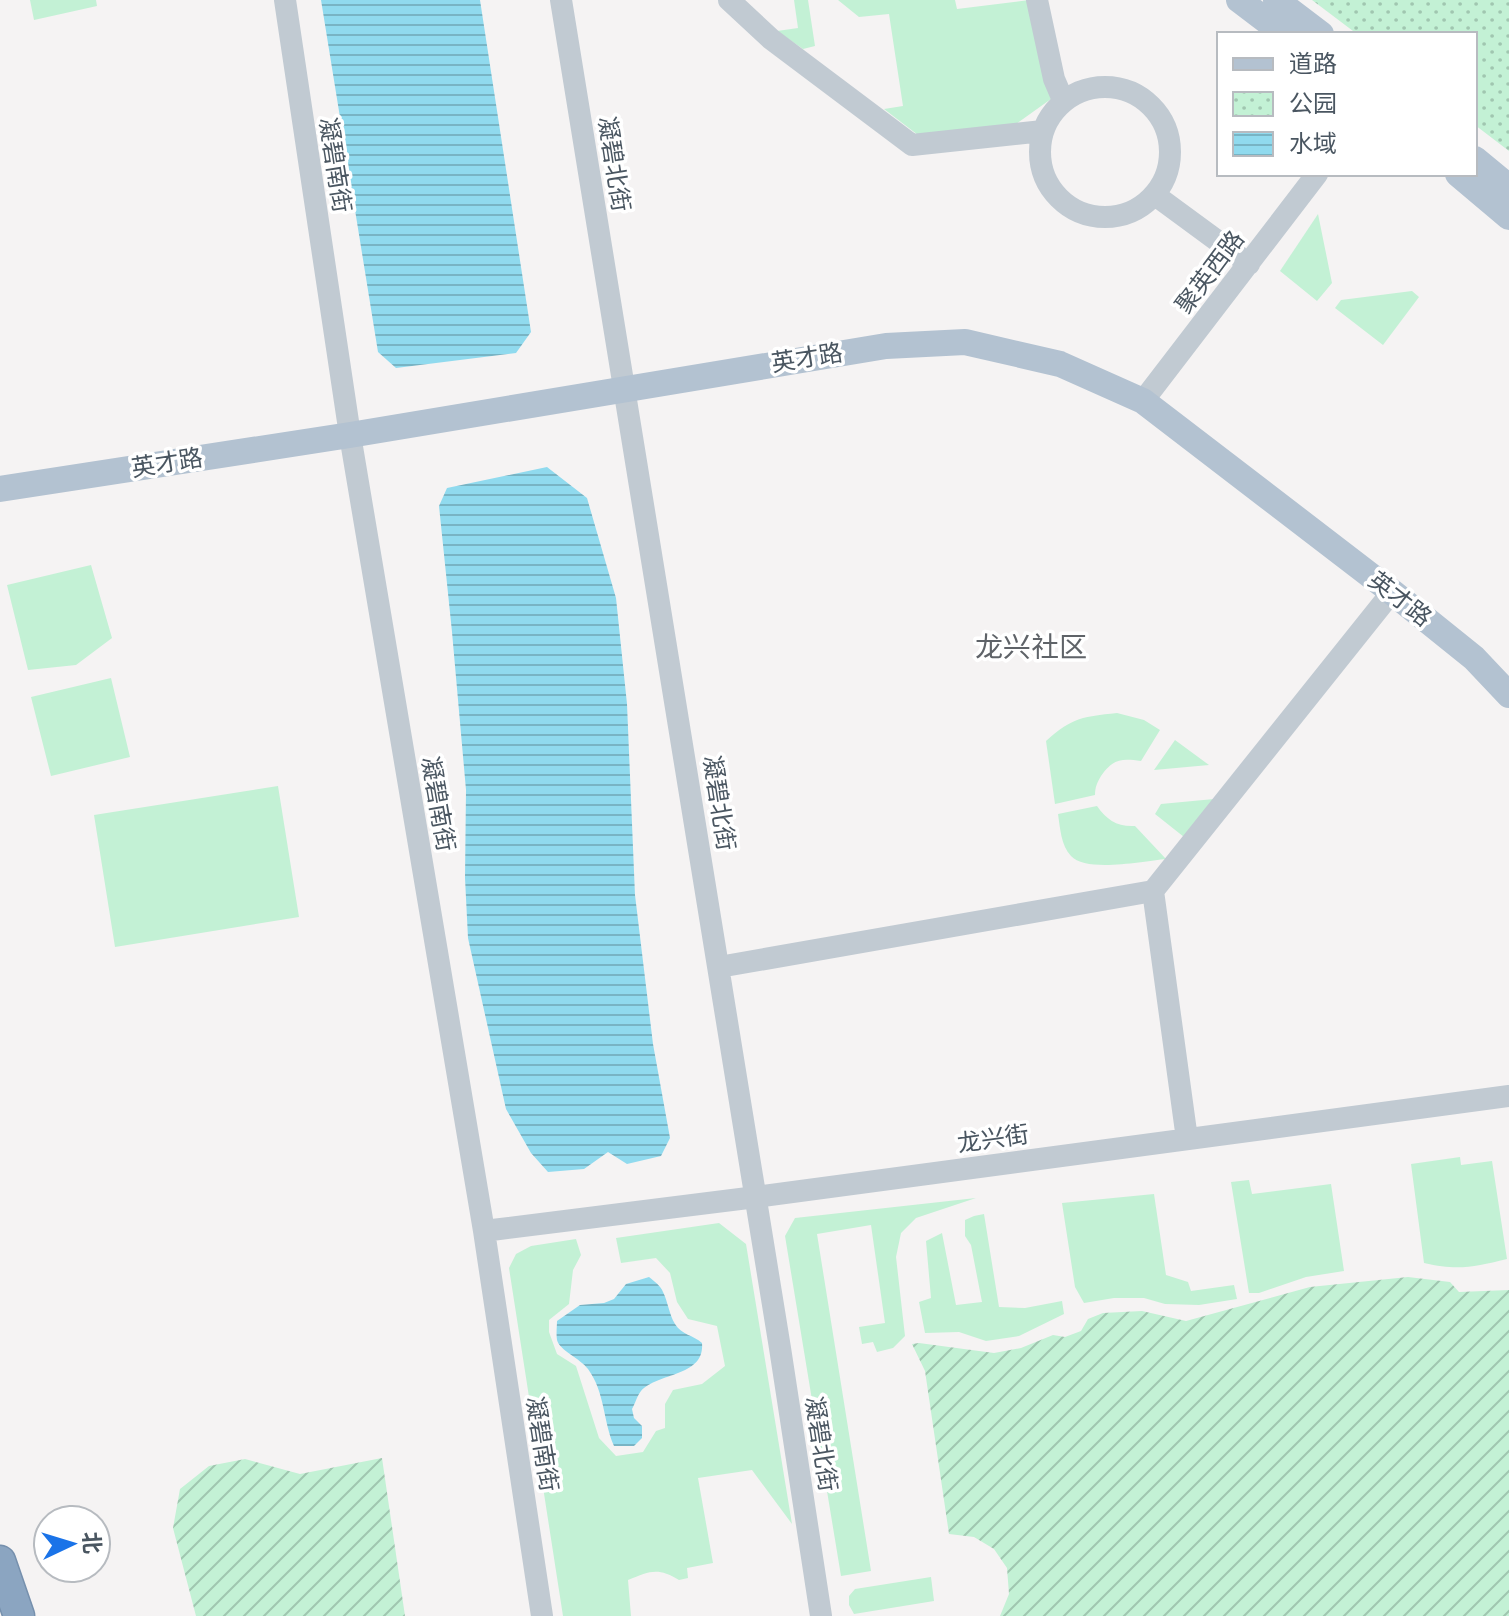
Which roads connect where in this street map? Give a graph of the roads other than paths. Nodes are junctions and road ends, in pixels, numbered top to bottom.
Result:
1 (285, 0) edge
2 (561, 0) edge
3 (729, 0) edge
4 (1037, 0) edge
5 (1239, 0) edge
6 (1276, 0) edge
7 (1281, 32) edge
8 (1318, 32) edge
9 (1063, 100) junction
10 (1043, 131) junction
11 (1477, 161) edge
12 (1315, 176) edge
13 (1460, 176) edge
14 (1509, 187) edge
15 (1155, 195) junction
16 (1509, 217) edge
17 (1249, 264) junction
18 (624, 383) junction
19 (1147, 397) junction
20 (349, 430) junction
21 (0, 478) edge
22 (0, 489) edge
23 (1392, 592) junction
24 (1509, 680) edge
25 (1509, 695) edge
26 (1153, 891) junction
27 (719, 967) junction
28 (1509, 1096) edge
29 (1187, 1139) junction
30 (756, 1197) junction
31 (484, 1231) junction
32 (0, 1561) edge
33 (0, 1570) edge
34 (11, 1616) edge
35 (19, 1616) edge
36 (542, 1616) edge
37 (821, 1616) edge

1 - 20 street, 凝碧南街
2 - 18 street, 凝碧北街
3 - 10 street
4 - 9 street
5 - 7 main road
6 - 8 main road
9 - 10 street
9 - 15 street
10 - 15 street
11 - 14 main road
12 - 17 street, 聚英西路
13 - 16 main road
15 - 17 street
17 - 19 street, 聚英西路
18 - 19 main road, 英才路
18 - 20 main road, 英才路
18 - 27 street, 凝碧北街
19 - 23 main road, 英才路
19 - 24 main road, 英才路
20 - 21 main road, 英才路
20 - 22 main road, 英才路
20 - 31 street, 凝碧南街
23 - 25 main road, 英才路
23 - 26 street
26 - 27 street
26 - 29 street
27 - 30 street, 凝碧北街
28 - 29 street, 龙兴街
29 - 30 street, 龙兴街
30 - 31 street, 龙兴街
30 - 37 street, 凝碧北街
31 - 36 street, 凝碧南街
32 - 35 highway
33 - 34 main road

